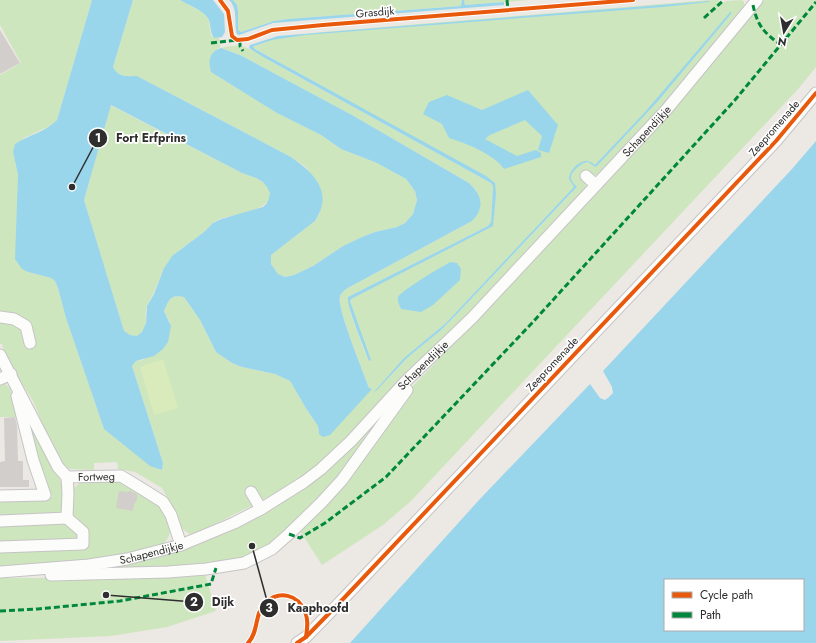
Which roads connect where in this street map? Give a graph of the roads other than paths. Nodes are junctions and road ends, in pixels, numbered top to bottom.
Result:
1 (753, 2) edge
2 (816, 93) edge
3 (586, 176) dead end
4 (596, 185) junction
5 (0, 317) edge
6 (30, 343) dead end
7 (0, 355) edge
8 (13, 378) junction
9 (0, 379) edge
10 (407, 380) junction
11 (66, 477) junction
12 (251, 492) dead end
13 (0, 496) edge
14 (261, 509) junction
15 (67, 518) junction
16 (0, 521) edge
17 (181, 545) junction
18 (0, 547) edge
19 (0, 572) edge
20 (0, 575) edge
21 (297, 643) edge

1 - 4 street, Schapendijkje
2 - 21 street, Zeepromenade
3 - 4 street
4 - 10 street, Schapendijkje
5 - 6 street
7 - 8 street, Fortweg
8 - 9 street
8 - 11 street, Fortweg
8 - 13 street
10 - 14 street, Schapendijkje
10 - 20 street
11 - 15 street
11 - 17 street, Fortweg
12 - 14 street
14 - 17 street, Schapendijkje
15 - 16 street
15 - 18 street
17 - 19 street, Schapendijkje

